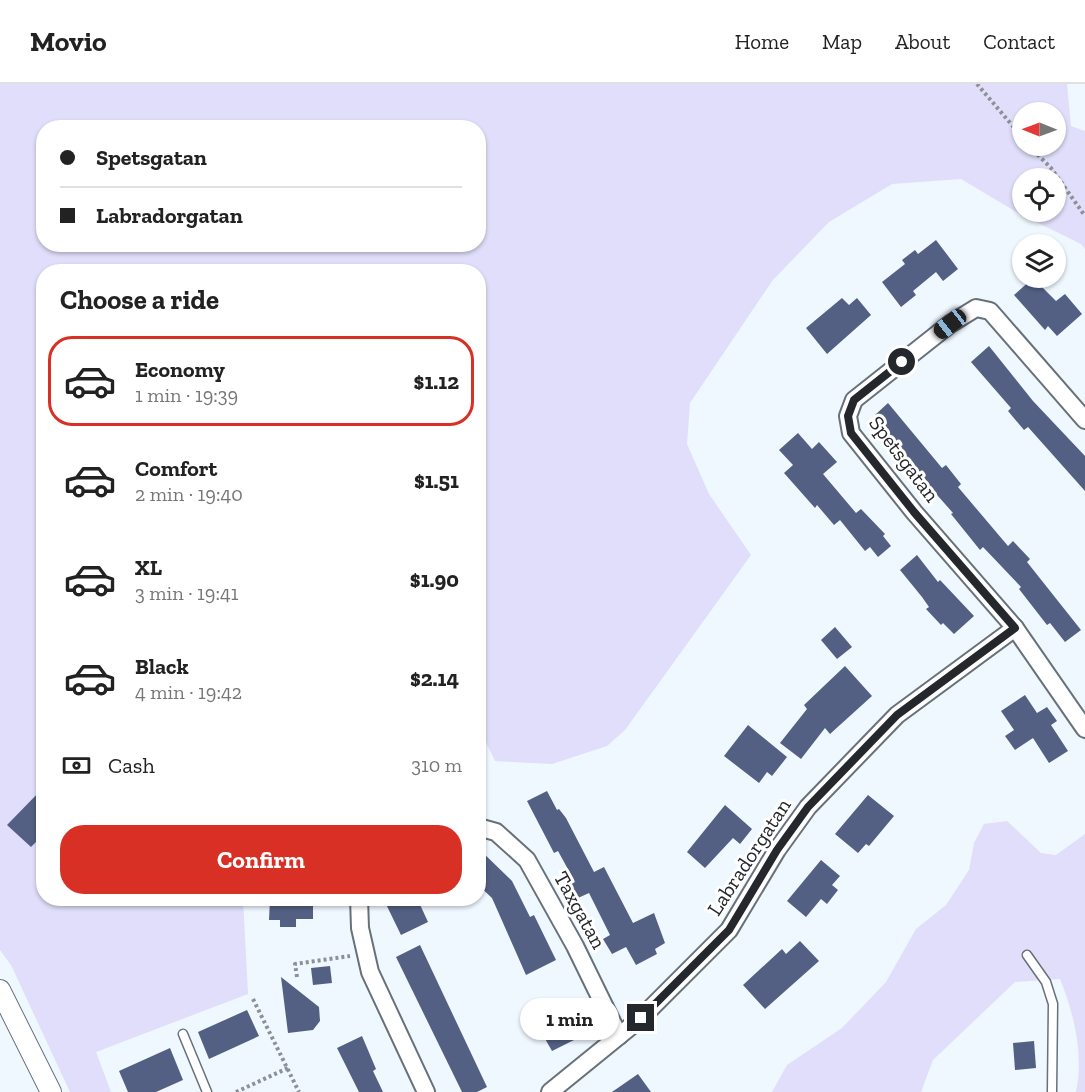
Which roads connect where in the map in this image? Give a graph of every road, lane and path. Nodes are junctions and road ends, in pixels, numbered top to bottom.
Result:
1 (977, 84) edge
2 (1012, 125) edge
3 (1039, 156) edge
4 (1085, 216) edge
5 (1085, 420) edge
6 (1015, 628) junction
7 (1085, 729) edge
8 (486, 829) edge
9 (359, 906) edge
10 (366, 954) junction
11 (1027, 955) dead end
12 (297, 977) dead end
13 (0, 990) edge
14 (253, 999) dead end
15 (183, 1034) dead end
16 (619, 1036) junction
17 (288, 1068) junction
18 (51, 1092) edge
19 (207, 1092) edge
20 (236, 1092) edge
21 (299, 1092) edge
22 (426, 1092) edge
23 (550, 1092) edge
24 (1052, 1092) edge

1 - 2 path
3 - 4 path
5 - 6 street, Spetsgatan
6 - 7 street, Spetsgatan
6 - 16 street, Labradorgatan
8 - 16 street, Taxgatan
9 - 10 street
10 - 12 path
10 - 22 street
11 - 24 lane
13 - 18 street
14 - 17 path
15 - 19 lane
16 - 23 street, Labradorgatan
17 - 20 path
17 - 21 path

